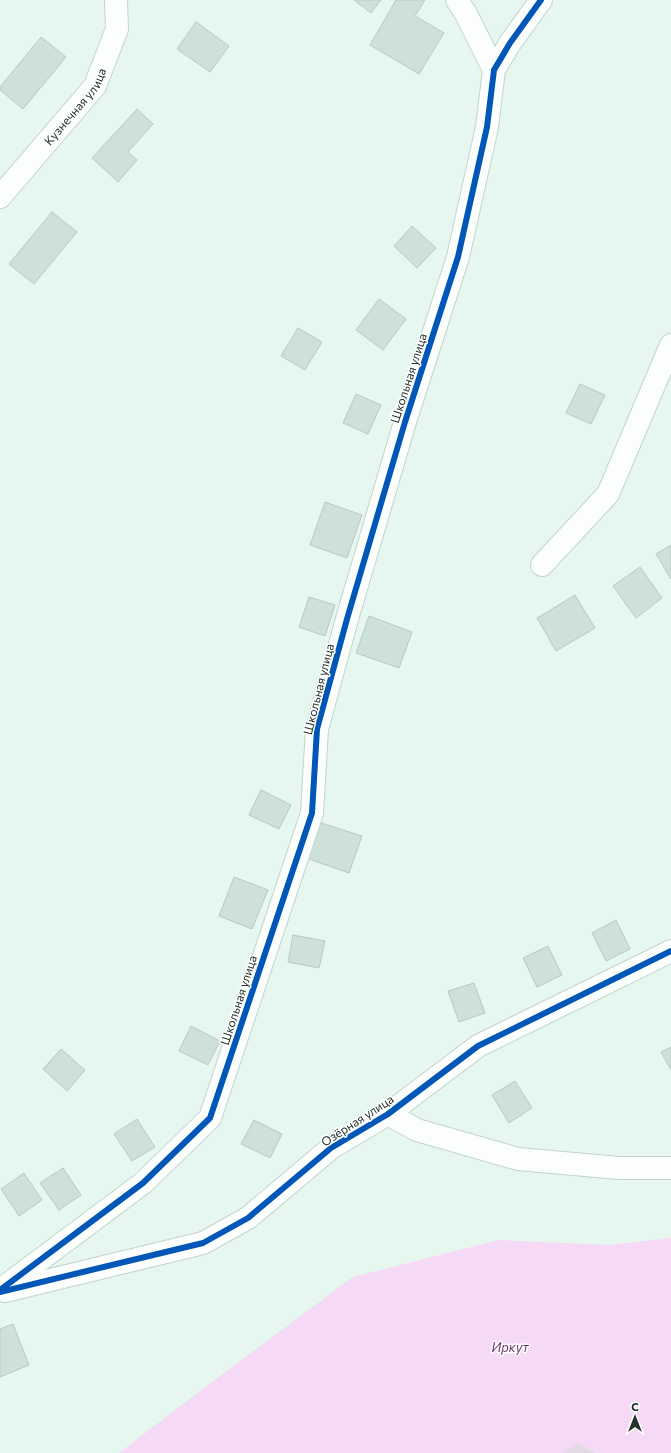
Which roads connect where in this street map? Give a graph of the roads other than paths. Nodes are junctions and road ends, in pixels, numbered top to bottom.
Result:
1 (116, 0) edge
2 (457, 0) edge
3 (541, 0) edge
4 (494, 70) junction
5 (0, 197) edge
6 (671, 345) edge
7 (542, 565) dead end
8 (671, 951) edge
9 (388, 1114) junction
10 (671, 1168) edge
11 (0, 1291) edge

1 - 5 street, Кузнечная улица
2 - 4 street
3 - 4 street
4 - 11 street, Школьная улица
6 - 7 street
8 - 9 street, Озёрная улица
9 - 10 street
9 - 11 street, Озёрная улица

